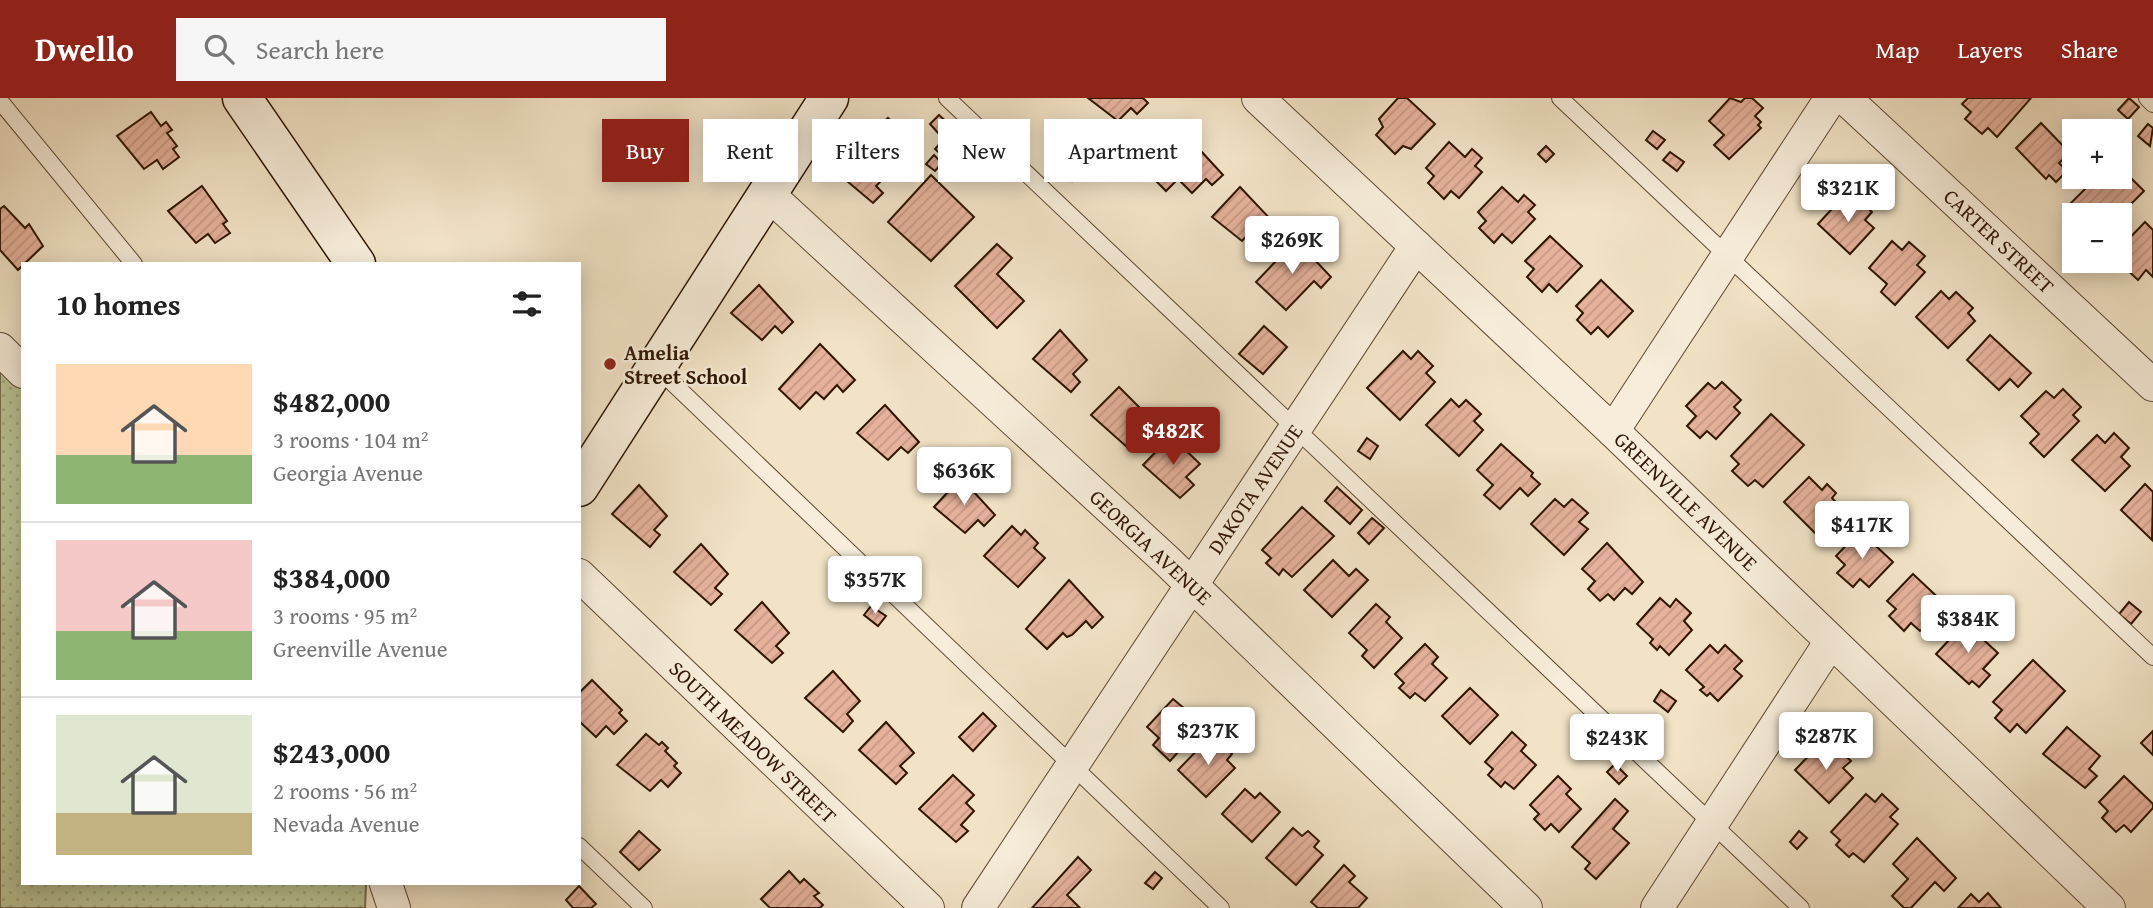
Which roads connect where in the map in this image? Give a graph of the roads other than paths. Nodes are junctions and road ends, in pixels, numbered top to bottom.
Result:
1 (242, 98) edge
2 (828, 98) edge
3 (947, 98) edge
4 (1258, 98) edge
5 (1560, 98) edge
6 (1831, 98) edge
7 (1845, 98) edge
8 (2147, 98) edge
9 (0, 101) edge
10 (2153, 104) edge
11 (768, 194) junction
12 (1416, 246) junction
13 (1728, 256) junction
14 (132, 262) edge
15 (355, 262) edge
16 (0, 349) edge
17 (656, 367) junction
18 (21, 370) edge
19 (2153, 385) edge
20 (1295, 429) junction
21 (1613, 431) junction
22 (581, 484) edge
23 (581, 577) edge
24 (1192, 585) junction
25 (1831, 641) junction
26 (2153, 657) edge
27 (1072, 765) junction
28 (1712, 824) junction
29 (581, 848) edge
30 (386, 885) edge
31 (394, 908) edge
32 (644, 908) edge
33 (928, 908) edge
34 (978, 908) edge
35 (1221, 908) edge
36 (1526, 908) edge
37 (1657, 908) edge
38 (1801, 908) edge
39 (2109, 908) edge

1 - 15 street
2 - 11 street
3 - 20 lane
4 - 12 street, GREENVILLE AVENUE
5 - 13 lane
6 - 13 street
7 - 19 street, CARTER STREET
8 - 10 lane
9 - 14 lane
11 - 17 street
11 - 24 street, GEORGIA AVENUE
12 - 20 street, DAKOTA AVENUE
12 - 21 street, GREENVILLE AVENUE
13 - 21 street
13 - 26 lane
16 - 18 street
17 - 22 street
17 - 27 lane
20 - 24 street, DAKOTA AVENUE
20 - 28 lane
21 - 25 street, GREENVILLE AVENUE
23 - 33 street, SOUTH MEADOW STREET
24 - 27 street, DAKOTA AVENUE
24 - 36 street, GEORGIA AVENUE
25 - 28 street
25 - 39 street, GREENVILLE AVENUE
27 - 34 street, DAKOTA AVENUE
27 - 35 lane
28 - 37 street
28 - 38 lane
29 - 32 lane
30 - 31 street

